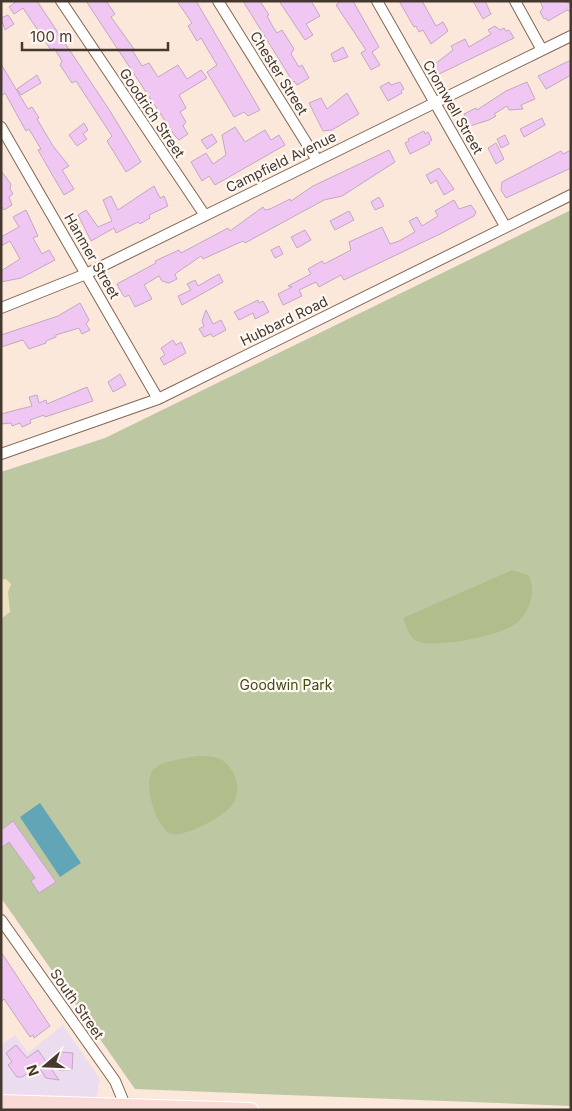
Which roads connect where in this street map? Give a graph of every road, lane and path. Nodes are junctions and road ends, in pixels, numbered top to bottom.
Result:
1 (61, 1) edge
2 (218, 1) edge
3 (378, 1) edge
4 (515, 1) edge
5 (571, 36) edge
6 (542, 50) junction
7 (434, 102) junction
8 (1, 127) edge
9 (317, 160) junction
10 (571, 195) edge
11 (204, 214) junction
12 (505, 226) junction
13 (86, 274) junction
14 (1, 308) edge
15 (158, 399) junction
16 (1, 454) edge
17 (1, 920) edge
18 (1, 1102) edge
19 (97, 1108) edge
20 (127, 1108) edge
21 (251, 1110) edge

1 - 11 street, Goodrich Street
2 - 9 street, Chester Street
3 - 7 street, Cromwell Street
4 - 6 street
5 - 6 street, Campfield Avenue
6 - 7 street, Campfield Avenue
7 - 9 street, Campfield Avenue
7 - 12 street, Cromwell Street
8 - 13 street, Hanmer Street
9 - 11 street, Campfield Avenue
10 - 12 street, Hubbard Road
11 - 13 street, Campfield Avenue
12 - 15 street, Hubbard Road
13 - 14 street, Campfield Avenue
13 - 15 street, Hanmer Street
15 - 16 street, Hubbard Road
17 - 20 street, South Street
18 - 19 main road
19 - 20 main road
20 - 21 main road

